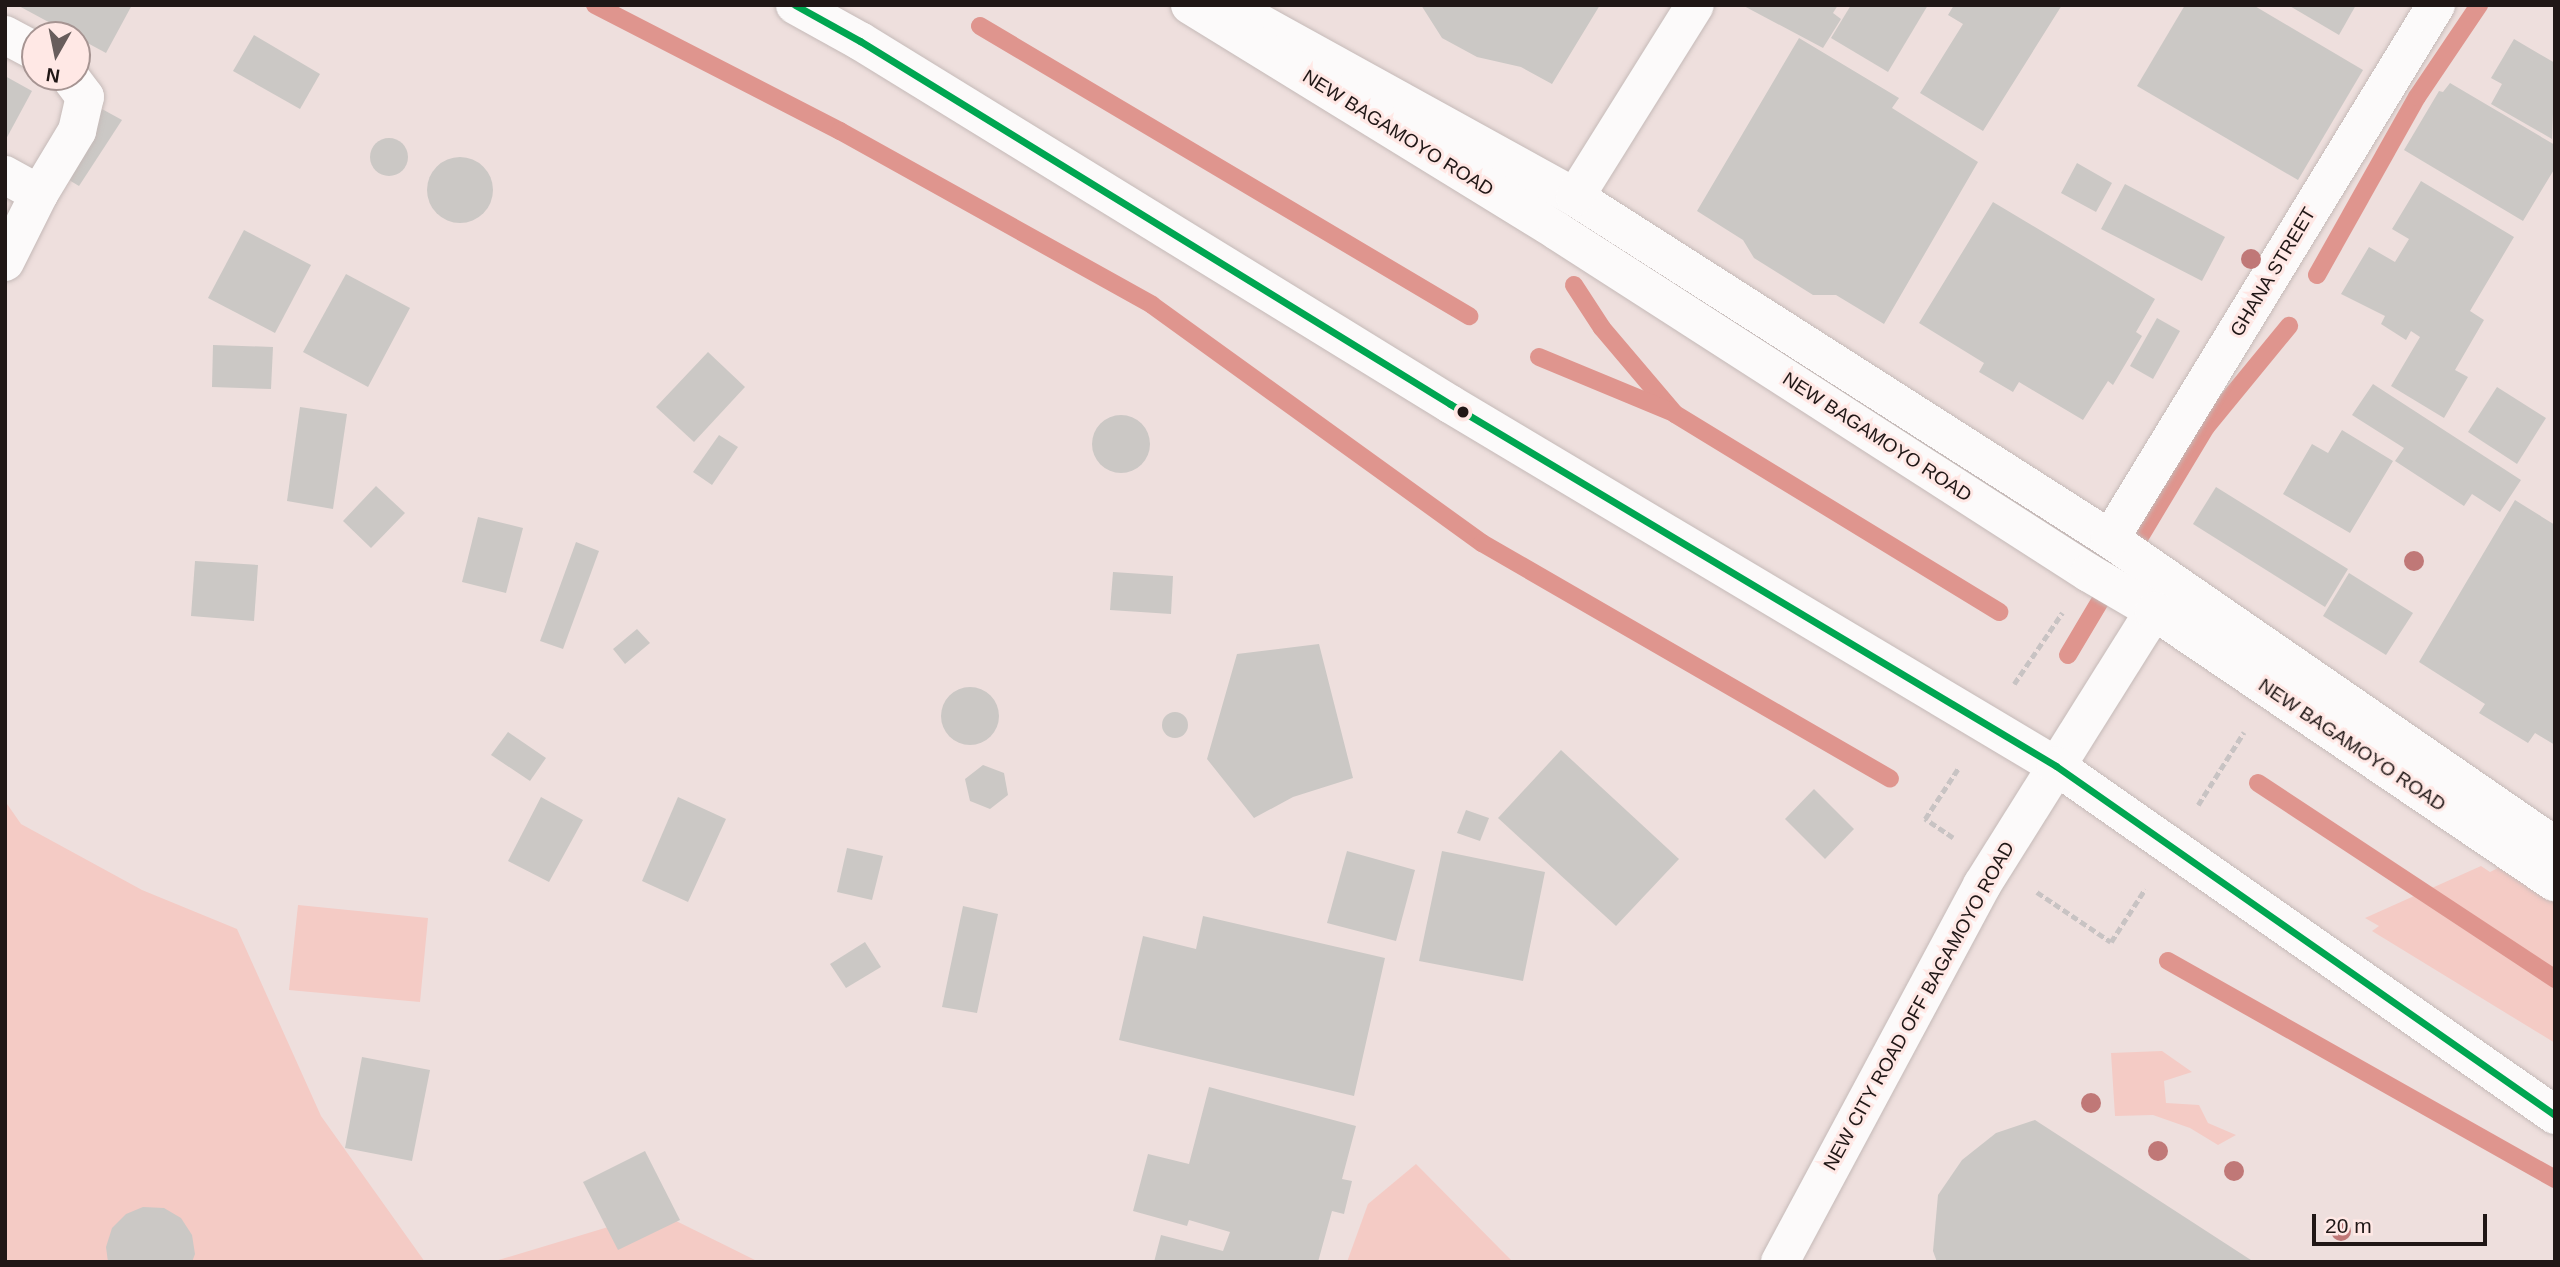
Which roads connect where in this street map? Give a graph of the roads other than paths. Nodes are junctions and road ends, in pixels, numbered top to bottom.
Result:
1 (795, 5) edge
2 (1190, 5) edge
3 (1227, 5) edge
4 (1695, 5) edge
5 (2436, 5) edge
6 (5, 34) edge
7 (21, 43) edge
8 (80, 91) edge
9 (5, 175) edge
10 (40, 194) junction
11 (1575, 197) junction
12 (5, 262) edge
13 (2110, 539) junction
14 (2154, 611) junction
15 (2056, 766) junction
16 (2555, 846) edge
17 (2555, 882) edge
18 (2555, 1115) edge
19 (1780, 1262) edge

1 - 15 main road
2 - 14 main road, NEW BAGAMOYO ROAD
3 - 11 main road
4 - 11 main road
5 - 13 main road, GHANA STREET
6 - 7 main road
8 - 10 main road
9 - 10 main road
10 - 12 main road
11 - 13 main road
13 - 16 main road
14 - 15 main road, NEW CITY ROAD OFF BAGAMOYO ROAD
14 - 17 main road, NEW BAGAMOYO ROAD
15 - 18 main road
15 - 19 main road, NEW CITY ROAD OFF BAGAMOYO ROAD

